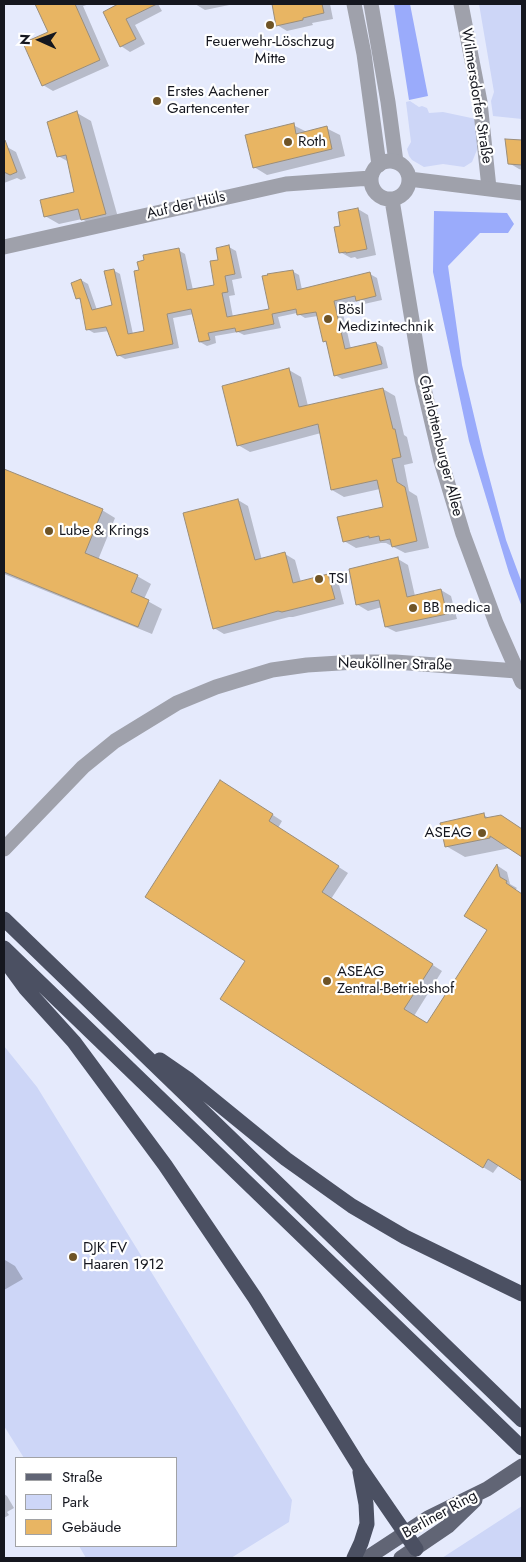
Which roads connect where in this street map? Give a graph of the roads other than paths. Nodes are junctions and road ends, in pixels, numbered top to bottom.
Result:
1 (354, 4) edge
2 (371, 4) edge
3 (461, 4) edge
4 (396, 162) junction
5 (375, 171) junction
6 (409, 179) junction
7 (489, 188) junction
8 (522, 193) edge
9 (392, 200) junction
10 (4, 247) edge
11 (520, 676) edge
12 (4, 849) edge
13 (4, 918) edge
14 (4, 948) edge
15 (4, 959) edge
16 (122, 1033) junction
17 (522, 1294) edge
18 (522, 1420) edge
19 (522, 1448) edge
20 (359, 1466) junction
21 (522, 1466) edge
22 (488, 1489) junction
23 (405, 1533) junction
24 (416, 1549) junction
25 (354, 1558) edge
26 (367, 1558) edge
27 (401, 1558) edge

1 - 5 street
2 - 4 street
3 - 7 street, Wilmersdorfer Straße
4 - 5 street
4 - 6 street
5 - 9 street
5 - 10 street, Auf der Hüls
6 - 7 street
6 - 9 street
7 - 8 street
9 - 11 street, Charlottenburger Allee
11 - 12 street, Neuköllner Straße
13 - 16 highway
14 - 19 highway
15 - 20 highway
16 - 17 highway
16 - 18 highway
20 - 23 highway
20 - 25 highway
21 - 22 main road, Berliner Ring
22 - 23 main road, Berliner Ring
22 - 24 main road, Berliner Ring
23 - 24 highway
23 - 26 main road, Berliner Ring
24 - 27 main road, Berliner Ring

